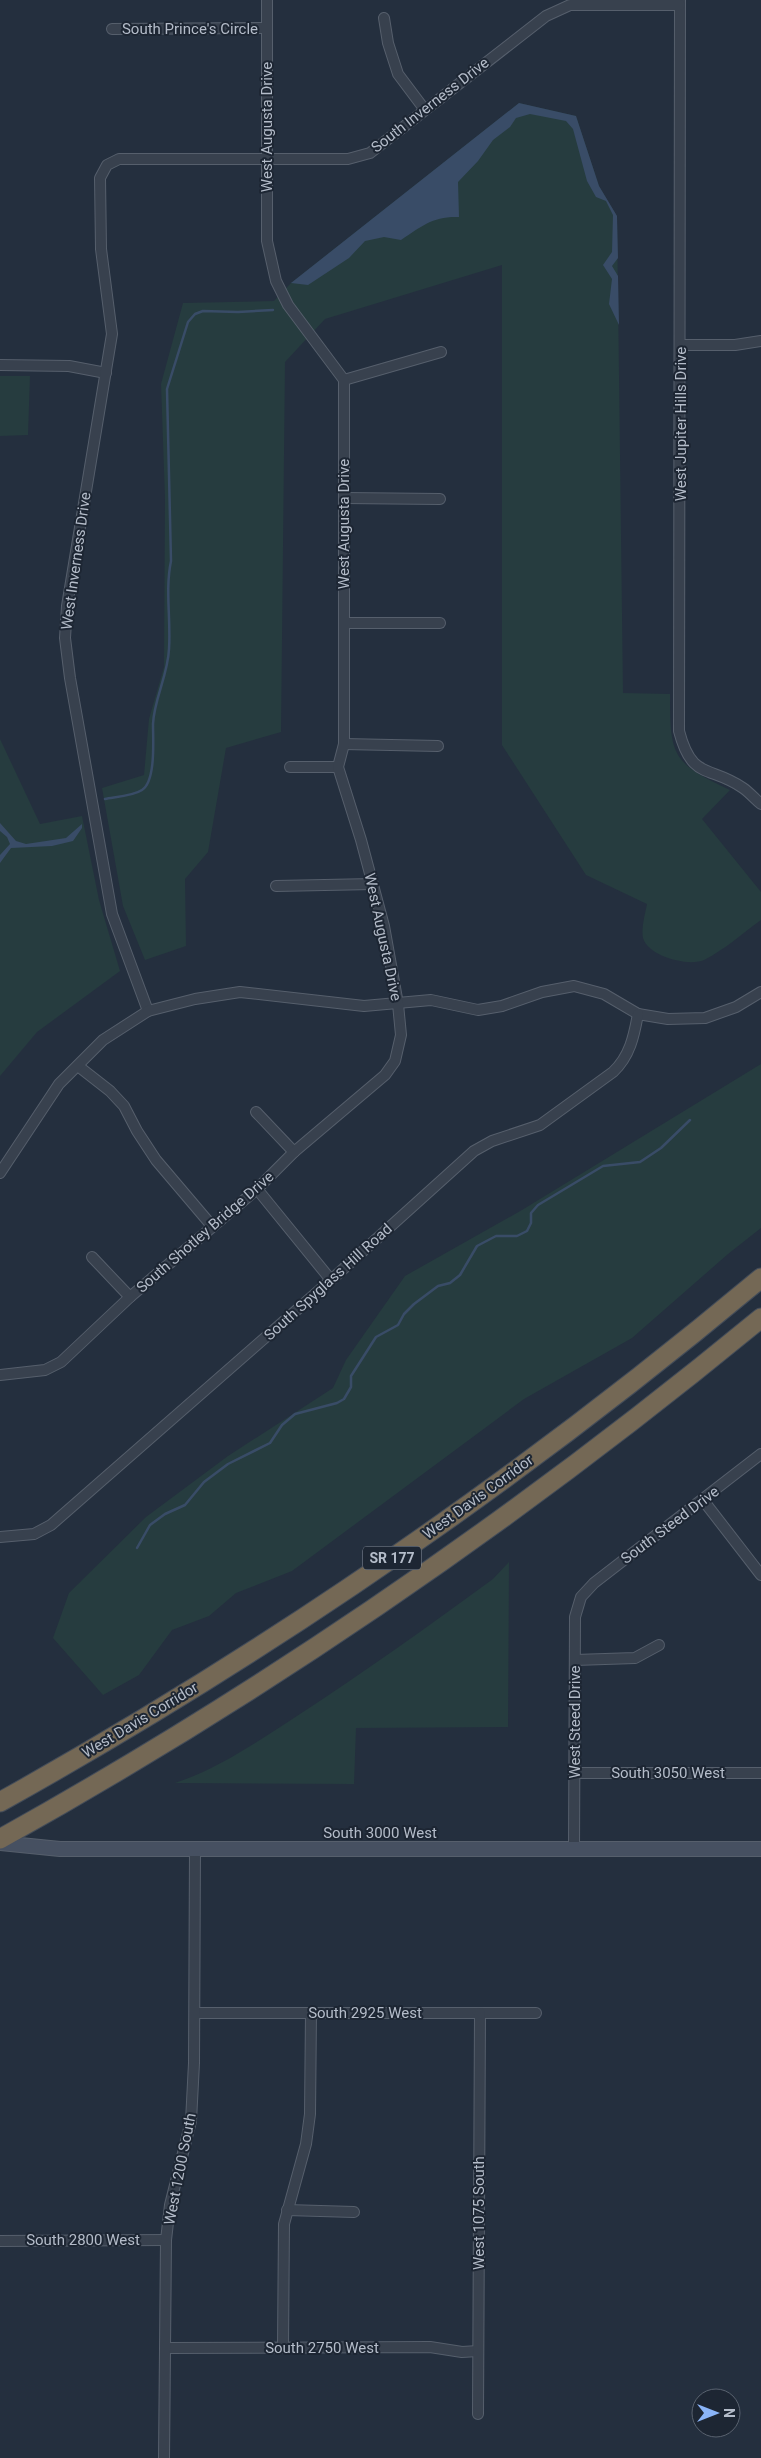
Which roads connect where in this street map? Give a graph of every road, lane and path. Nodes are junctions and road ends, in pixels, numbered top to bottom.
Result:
1 (267, 0) edge
2 (680, 3) edge
3 (384, 18) dead end
4 (267, 28) junction
5 (112, 29) dead end
6 (425, 110) junction
7 (267, 159) junction
8 (107, 165) joint
9 (761, 340) edge
10 (681, 344) junction
11 (441, 352) dead end
12 (0, 364) edge
13 (106, 374) junction
14 (344, 380) junction
15 (344, 498) junction
16 (440, 499) dead end
17 (344, 622) junction
18 (440, 623) dead end
19 (344, 744) junction
20 (438, 746) dead end
21 (290, 767) dead end
22 (338, 767) junction
23 (761, 804) edge
24 (373, 884) junction
25 (276, 886) dead end
26 (761, 992) edge
27 (398, 1004) junction
28 (148, 1011) junction
29 (638, 1014) junction
30 (396, 1061) joint
31 (78, 1066) junction
32 (256, 1112) dead end
33 (294, 1152) junction
34 (0, 1174) edge
35 (257, 1189) junction
36 (212, 1226) junction
37 (92, 1256) dead end
38 (761, 1278) edge
39 (332, 1280) junction
40 (130, 1297) junction
41 (761, 1318) edge
42 (0, 1375) edge
43 (761, 1454) edge
44 (703, 1500) junction
45 (0, 1537) edge
46 (761, 1575) edge
47 (581, 1597) joint
48 (659, 1645) dead end
49 (575, 1660) junction
50 (574, 1773) junction
51 (761, 1773) edge
52 (0, 1802) edge
53 (0, 1841) edge
54 (574, 1848) junction
55 (195, 1849) junction
56 (761, 1849) edge
57 (195, 2013) junction
58 (311, 2013) junction
59 (480, 2013) junction
60 (536, 2013) dead end
61 (288, 2210) junction
62 (354, 2212) dead end
63 (0, 2240) edge
64 (166, 2240) junction
65 (166, 2348) junction
66 (283, 2348) junction
67 (478, 2351) junction
68 (478, 2414) dead end
69 (164, 2458) edge

1 - 4 street, West Augusta Drive
2 - 6 street, South Inverness Drive
2 - 10 street, West Jupiter Hills Drive
3 - 6 street
4 - 5 street, South Prince's Circle
4 - 7 street, West Augusta Drive
6 - 7 street, South Inverness Drive
7 - 8 street, South Inverness Drive
7 - 14 street, West Augusta Drive
8 - 13 street, West Inverness Drive
9 - 10 street
10 - 23 street, West Jupiter Hills Drive
11 - 14 street
12 - 13 street
13 - 28 street, West Inverness Drive
14 - 15 street, West Augusta Drive
15 - 16 street
15 - 17 street, West Augusta Drive
17 - 18 street
17 - 19 street, West Augusta Drive
19 - 20 street
19 - 22 street, West Augusta Drive
21 - 22 street
22 - 24 street, West Augusta Drive
24 - 25 street
24 - 27 street, West Augusta Drive
26 - 29 street
27 - 28 street
27 - 29 street
27 - 30 street, West Augusta Drive
28 - 31 street
29 - 39 street, South Spyglass Hill Road
30 - 33 street, South Shotley Bridge Drive
31 - 34 street
31 - 36 street
32 - 33 street
33 - 35 street, South Shotley Bridge Drive
35 - 36 street, South Shotley Bridge Drive
35 - 39 street
36 - 40 street, South Shotley Bridge Drive
37 - 40 street
38 - 52 highway, West Davis Corridor / SR 177
39 - 45 street, South Spyglass Hill Road
40 - 42 street, South Shotley Bridge Drive
41 - 53 highway, West Davis Corridor / SR 177
43 - 44 street, South Steed Drive
44 - 46 street
44 - 47 street, South Steed Drive
47 - 49 street, West Steed Drive
48 - 49 street
49 - 50 street, West Steed Drive
50 - 51 street, South 3050 West
50 - 54 street, West Steed Drive
53 - 55 main road, South 3000 West
54 - 55 main road, South 3000 West
54 - 56 main road, South 3000 West
55 - 57 street, West 1200 South
57 - 58 street, South 2925 West
57 - 64 street, West 1200 South
58 - 59 street, South 2925 West
58 - 61 street
59 - 60 street, South 2925 West
59 - 67 street, West 1075 South
61 - 62 street
61 - 66 street
63 - 64 street, South 2800 West
64 - 65 street, West 1200 South
65 - 66 street, South 2750 West
65 - 69 street, West 1200 South
66 - 67 street, South 2750 West
67 - 68 street, West 1075 South

